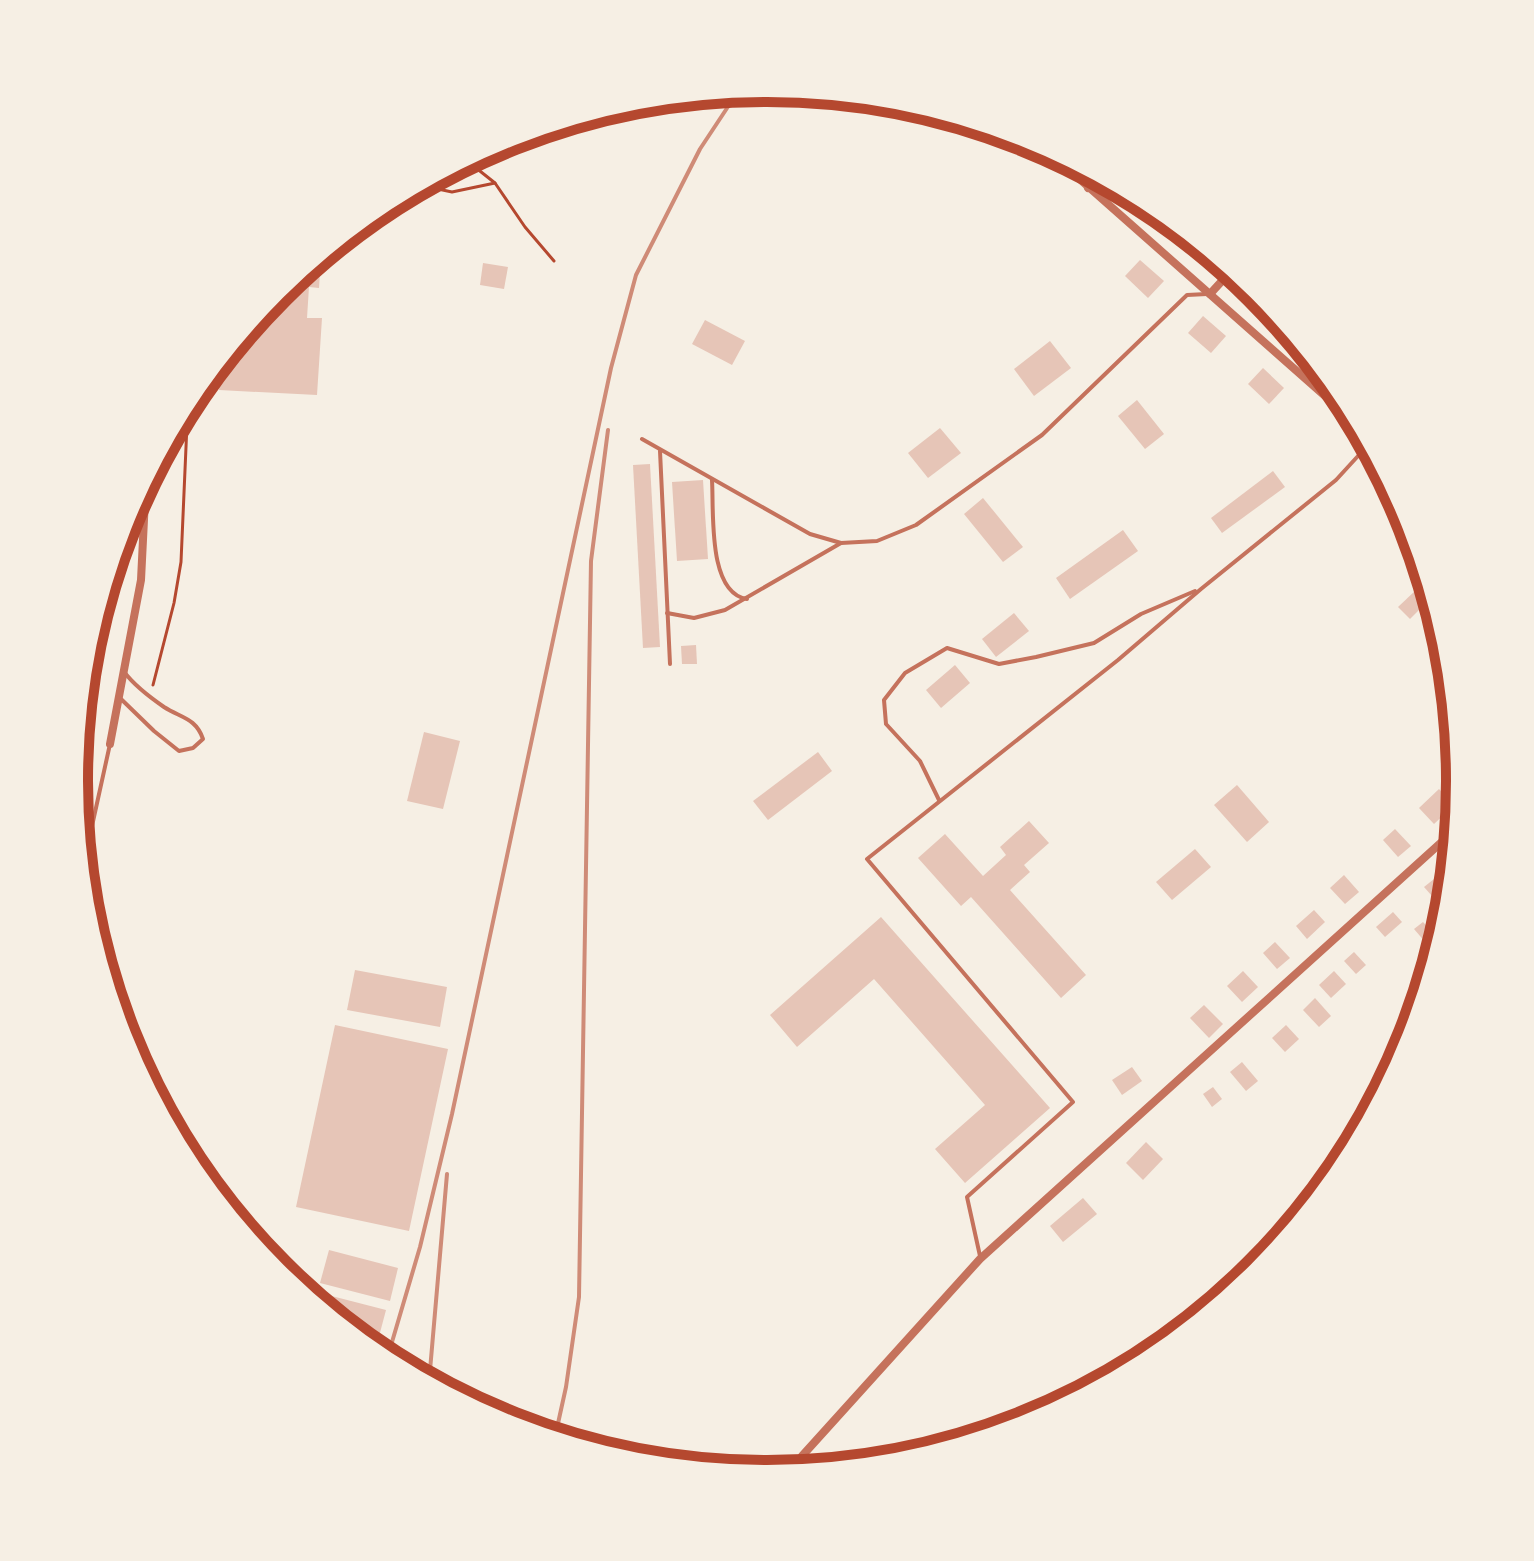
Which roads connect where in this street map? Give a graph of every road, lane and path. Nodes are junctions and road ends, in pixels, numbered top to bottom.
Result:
1 (476, 168) edge
2 (1075, 176) edge
3 (495, 183) junction
4 (1092, 185) edge
5 (435, 188) edge
6 (1088, 188) junction
7 (554, 261) dead end
8 (1224, 279) edge
9 (1210, 294) junction
10 (1334, 406) edge
11 (187, 428) edge
12 (642, 439) dead end
13 (660, 451) junction
14 (1361, 453) edge
15 (712, 480) junction
16 (144, 511) edge
17 (841, 543) junction
18 (1201, 589) junction
19 (747, 599) junction
20 (667, 613) junction
21 (670, 664) dead end
22 (123, 671) junction
23 (150, 696) junction
24 (119, 697) junction
25 (110, 744) joint
26 (939, 800) junction
27 (90, 835) edge
28 (1443, 841) edge
29 (980, 1259) junction
30 (802, 1456) dead end

1 - 3 path
2 - 6 street
3 - 5 path
3 - 7 path
4 - 6 street
6 - 9 street
8 - 9 street
9 - 10 street
9 - 17 lane
11 - 23 path
12 - 13 lane
13 - 15 lane
13 - 20 lane
14 - 18 lane
15 - 17 lane
15 - 19 lane
16 - 22 street
17 - 19 lane
18 - 26 lane
18 - 26 lane
19 - 20 lane
20 - 21 lane
22 - 23 lane
22 - 24 street
23 - 24 lane
24 - 25 street
25 - 27 lane
26 - 29 lane
28 - 29 street
29 - 30 street

